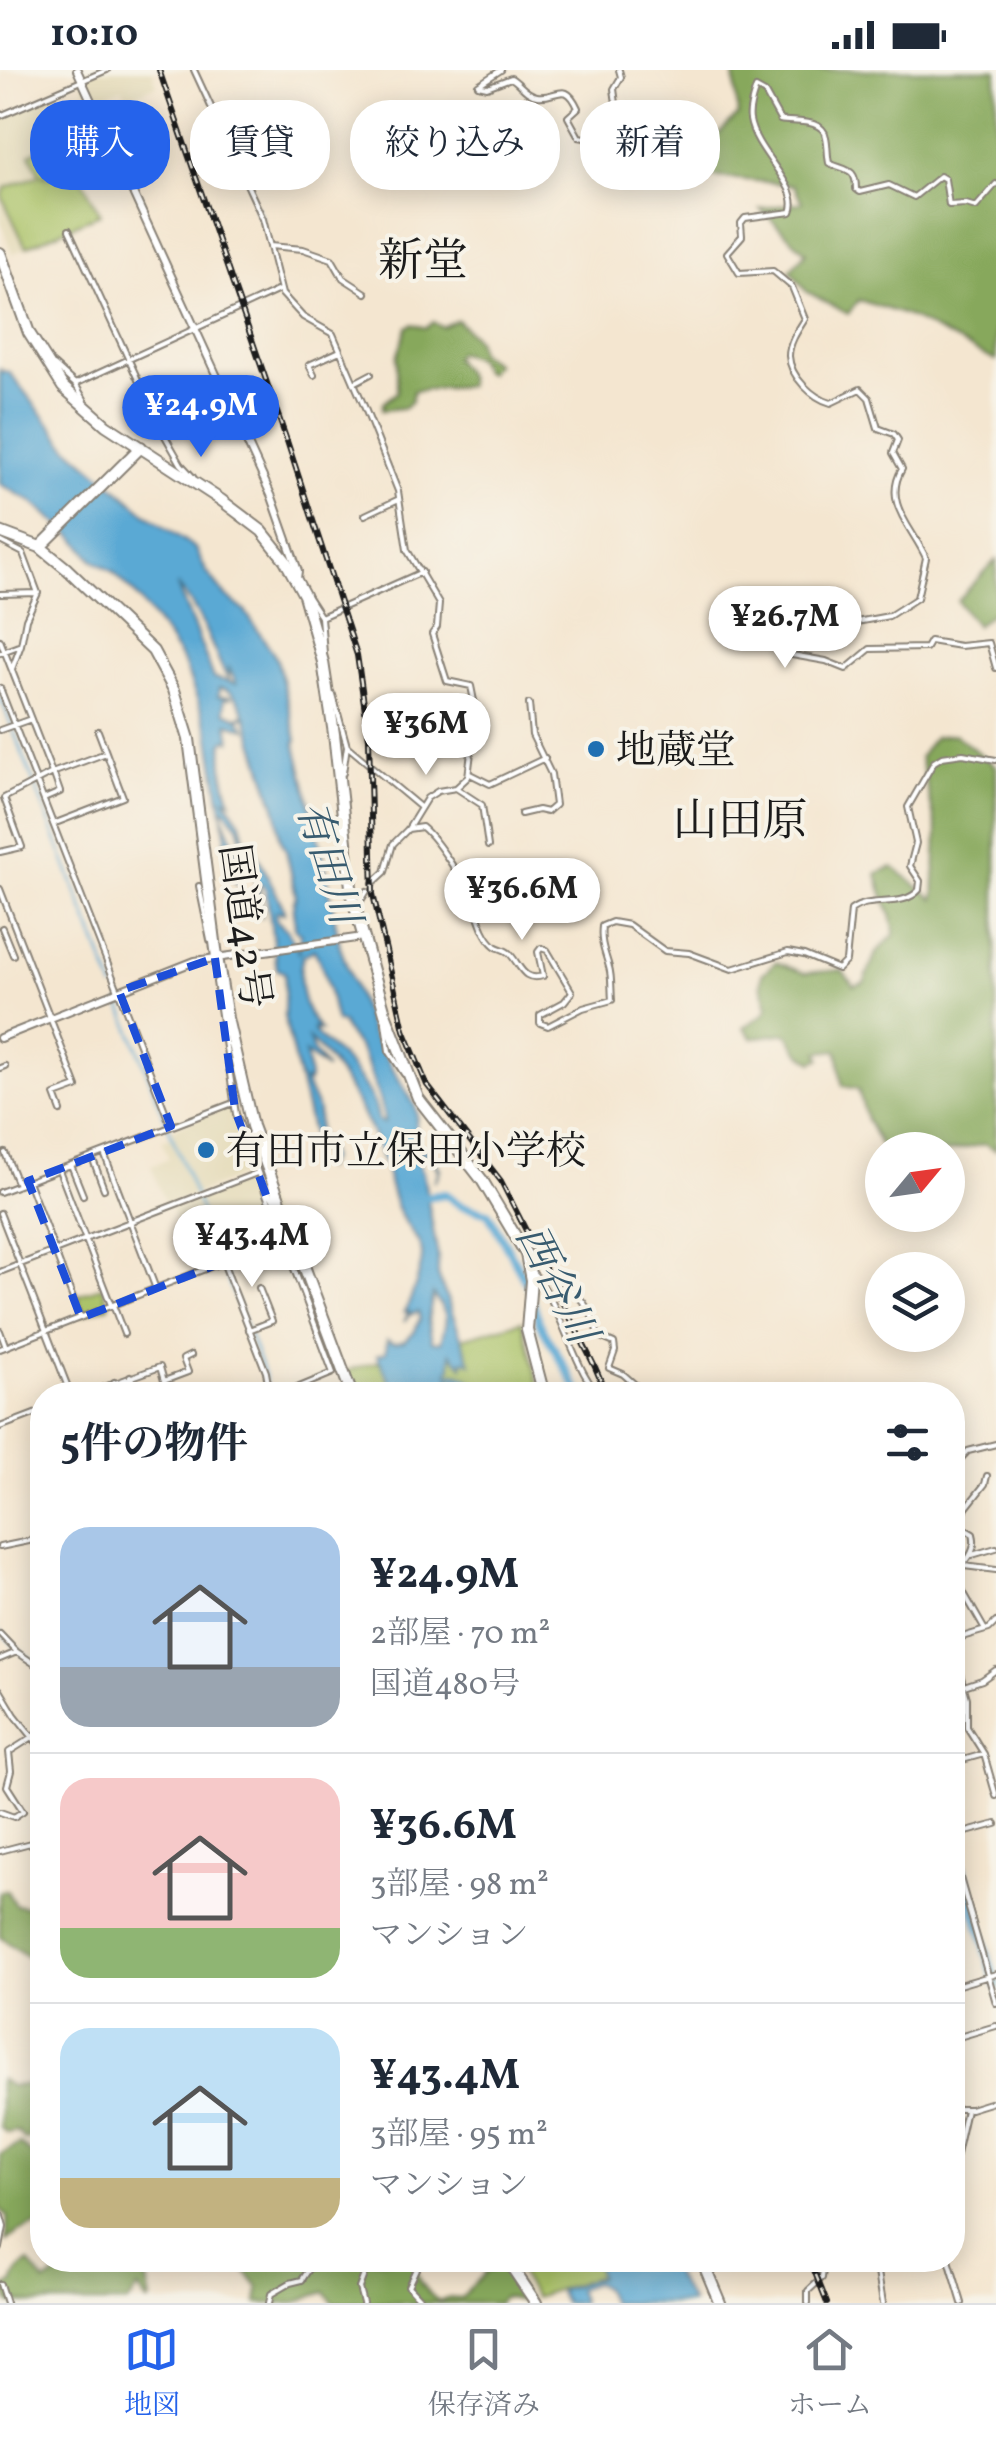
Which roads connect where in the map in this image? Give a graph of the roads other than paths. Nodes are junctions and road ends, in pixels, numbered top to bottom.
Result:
1 (76, 70) edge
2 (107, 70) edge
3 (194, 70) edge
4 (501, 70) edge
5 (619, 70) edge
6 (80, 80) junction
7 (89, 100) edge
8 (0, 116) edge
9 (996, 184) edge
10 (131, 190) edge
11 (69, 230) dead end
12 (270, 246) junction
13 (0, 253) edge
14 (280, 290) junction
15 (366, 293) dead end
16 (195, 329) junction
17 (37, 349) junction
18 (340, 351) junction
19 (129, 359) junction
20 (372, 374) dead end
21 (314, 375) dead end
22 (354, 383) junction
23 (74, 384) junction
24 (92, 414) junction
25 (158, 421) tunnel mouth
26 (164, 436) tunnel mouth
27 (138, 450) junction
28 (210, 493) junction
29 (399, 499) junction
30 (365, 514) dead end
31 (0, 532) edge
32 (0, 541) edge
33 (41, 545) junction
34 (422, 572) junction
35 (296, 580) junction
36 (38, 593) junction
37 (0, 594) edge
38 (304, 595) junction
39 (322, 616) junction
40 (0, 640) edge
41 (20, 645) junction
42 (2, 652) edge
43 (323, 662) junction
44 (996, 668) edge
45 (12, 670) junction
46 (325, 677) junction
47 (0, 688) edge
48 (529, 704) dead end
49 (31, 719) junction
50 (14, 724) junction
51 (0, 730) edge
52 (98, 732) dead end
53 (347, 746) junction
54 (106, 754) junction
55 (545, 758) junction
56 (996, 760) edge
57 (52, 773) junction
58 (470, 774) junction
59 (36, 781) junction
60 (340, 782) junction
61 (456, 788) junction
62 (2, 798) edge
63 (44, 799) junction
64 (420, 808) junction
65 (520, 814) dead end
66 (54, 824) junction
67 (408, 828) junction
68 (488, 846) dead end
69 (0, 852) edge
70 (373, 883) dead end
71 (199, 886) dead end
72 (0, 888) edge
73 (367, 891) dead end
74 (2, 928) dead end
75 (362, 936) junction
76 (13, 954) dead end
77 (218, 958) junction
78 (119, 991) junction
79 (50, 1018) junction
80 (0, 1038) edge
81 (234, 1104) junction
82 (61, 1111) dead end
83 (171, 1126) junction
84 (252, 1126) junction
85 (103, 1152) junction
86 (6, 1153) dead end
87 (92, 1157) junction
88 (71, 1165) junction
89 (59, 1170) junction
90 (257, 1173) junction
91 (28, 1181) junction
92 (18, 1185) junction
93 (104, 1188) dead end
94 (0, 1192) edge
95 (83, 1195) dead end
96 (282, 1210) junction
97 (0, 1213) edge
98 (129, 1221) junction
99 (86, 1238) junction
100 (282, 1240) junction
101 (55, 1250) junction
102 (223, 1262) junction
103 (20, 1264) junction
104 (0, 1272) edge
105 (531, 1277) junction
106 (557, 1279) dead end
107 (259, 1288) dead end
108 (156, 1289) junction
109 (112, 1306) junction
110 (81, 1318) junction
111 (250, 1330) junction
112 (0, 1331) edge
113 (46, 1331) junction
114 (124, 1334) dead end
115 (3, 1348) edge
116 (192, 1355) dead end
117 (130, 1376) junction
118 (66, 1382) edge
119 (114, 1382) edge
120 (133, 1382) edge
121 (268, 1382) edge
122 (313, 1382) edge
123 (347, 1382) edge
124 (540, 1382) edge
125 (589, 1382) edge
126 (633, 1382) edge
127 (30, 1415) edge
128 (0, 1427) edge
129 (996, 1444) edge
130 (965, 1454) edge
131 (987, 1476) dead end
132 (965, 1510) edge
133 (965, 1529) edge
134 (30, 1540) edge
135 (0, 1546) edge
136 (996, 1548) edge
137 (970, 1556) junction
138 (965, 1564) edge
139 (965, 1566) edge
140 (996, 1570) edge
141 (965, 1594) edge
142 (996, 1622) edge
143 (986, 1630) junction
144 (0, 1634) edge
145 (965, 1638) edge
146 (17, 1652) junction
147 (0, 1659) edge
148 (30, 1661) edge
149 (996, 1670) edge
150 (965, 1686) edge
151 (0, 1690) edge
152 (965, 1700) edge
153 (30, 1735) edge
154 (30, 1739) edge
155 (984, 1754) junction
156 (965, 1759) edge
157 (996, 1796) edge
158 (0, 1812) edge
159 (996, 1824) edge
160 (965, 1832) edge
161 (30, 1843) edge
162 (0, 1851) edge
163 (965, 1896) edge
164 (996, 1974) edge
165 (988, 1976) junction
166 (965, 1983) edge
167 (996, 2003) edge
168 (996, 2026) edge
169 (965, 2035) edge
170 (996, 2101) edge
171 (966, 2110) joint
172 (965, 2114) edge
173 (0, 2213) edge
174 (0, 2248) edge
175 (307, 2272) edge
176 (365, 2272) edge
177 (414, 2272) edge
178 (515, 2272) edge
179 (708, 2272) edge
180 (823, 2272) edge
181 (878, 2272) edge
182 (953, 2272) edge
183 (0, 2284) edge
184 (6, 2303) edge
185 (269, 2303) edge
186 (364, 2303) edge
187 (424, 2303) edge
188 (536, 2303) edge
189 (720, 2303) edge
190 (808, 2303) edge
191 (884, 2303) edge
192 (962, 2303) edge

1 - 6 street
2 - 6 street
3 - 12 street
4 - 5 street
6 - 7 street
6 - 8 street
9 - 44 street
10 - 16 street
11 - 19 street
12 - 14 street
12 - 15 street
13 - 17 highway
14 - 16 street
14 - 18 street
16 - 19 street
16 - 35 street
17 - 23 street
17 - 24 highway
18 - 21 street
18 - 22 street
19 - 23 street
19 - 25 street
20 - 22 street
22 - 29 street
23 - 24 street
24 - 27 highway
26 - 28 street
27 - 28 highway
27 - 33 highway
28 - 35 highway
29 - 30 street
29 - 34 street
31 - 33 highway, 国道42号
32 - 36 street
33 - 77 highway, 国道42号
34 - 39 street
34 - 58 street
35 - 38 highway
36 - 37 street
36 - 41 street
38 - 39 street
38 - 43 highway
39 - 43 street
40 - 42 street
41 - 42 street
41 - 45 street
42 - 45 street
43 - 46 highway
45 - 49 street
46 - 53 street
46 - 60 highway
47 - 50 street
48 - 55 street
49 - 50 street
49 - 57 street
50 - 51 street
50 - 59 street
52 - 54 street
53 - 60 street
53 - 64 street
54 - 57 street
54 - 66 street
55 - 58 street
55 - 65 street
56 - 67 street
57 - 59 street
57 - 63 street
58 - 61 street
59 - 62 street
59 - 63 street
60 - 75 highway
61 - 64 street
61 - 68 street
62 - 69 street
63 - 66 street
64 - 67 street
66 - 78 street
67 - 70 street
71 - 77 street
72 - 79 street
73 - 75 street
74 - 76 street
75 - 77 street
75 - 105 highway
77 - 78 street
77 - 81 street
77 - 84 highway, 国道42号
78 - 79 street
78 - 83 street
79 - 80 street
79 - 82 street
81 - 83 street
81 - 90 street
83 - 85 street
84 - 90 street
84 - 96 highway, 国道42号
85 - 87 street
85 - 98 street
86 - 92 street
87 - 88 street
87 - 93 street
88 - 89 street
88 - 95 street
89 - 91 street
89 - 99 street
90 - 96 street
90 - 98 street
90 - 100 street
91 - 92 street
91 - 101 street
92 - 94 street
96 - 123 highway, 国道42号
97 - 103 street
98 - 99 street
98 - 108 street
99 - 101 street
99 - 109 street
100 - 102 street
100 - 122 street
101 - 103 street
101 - 110 street
102 - 108 street
102 - 111 street
103 - 104 street
103 - 113 street
105 - 124 highway
105 - 125 street
106 - 126 street
107 - 111 street
108 - 109 street
109 - 110 street
109 - 114 street
110 - 113 street
111 - 121 street
112 - 115 street
113 - 115 street
113 - 118 street
116 - 117 street
117 - 119 street
117 - 120 street
127 - 128 street
129 - 130 street
131 - 132 street
133 - 137 street
134 - 135 street
136 - 137 street
137 - 138 street
139 - 140 street
141 - 143 street
142 - 143 street
143 - 145 street
144 - 146 street
146 - 147 street
146 - 148 street
149 - 150 street
151 - 153 street
152 - 155 street
154 - 158 street
155 - 156 street
155 - 157 street
159 - 160 street
161 - 162 street
163 - 165 street
164 - 165 street
165 - 166 street
165 - 167 street
168 - 169 street
170 - 171 street
171 - 172 street
173 - 174 street
175 - 185 street
176 - 186 street
177 - 187 street
178 - 188 highway
179 - 189 highway
180 - 190 street
181 - 191 street
182 - 192 street
183 - 184 street

